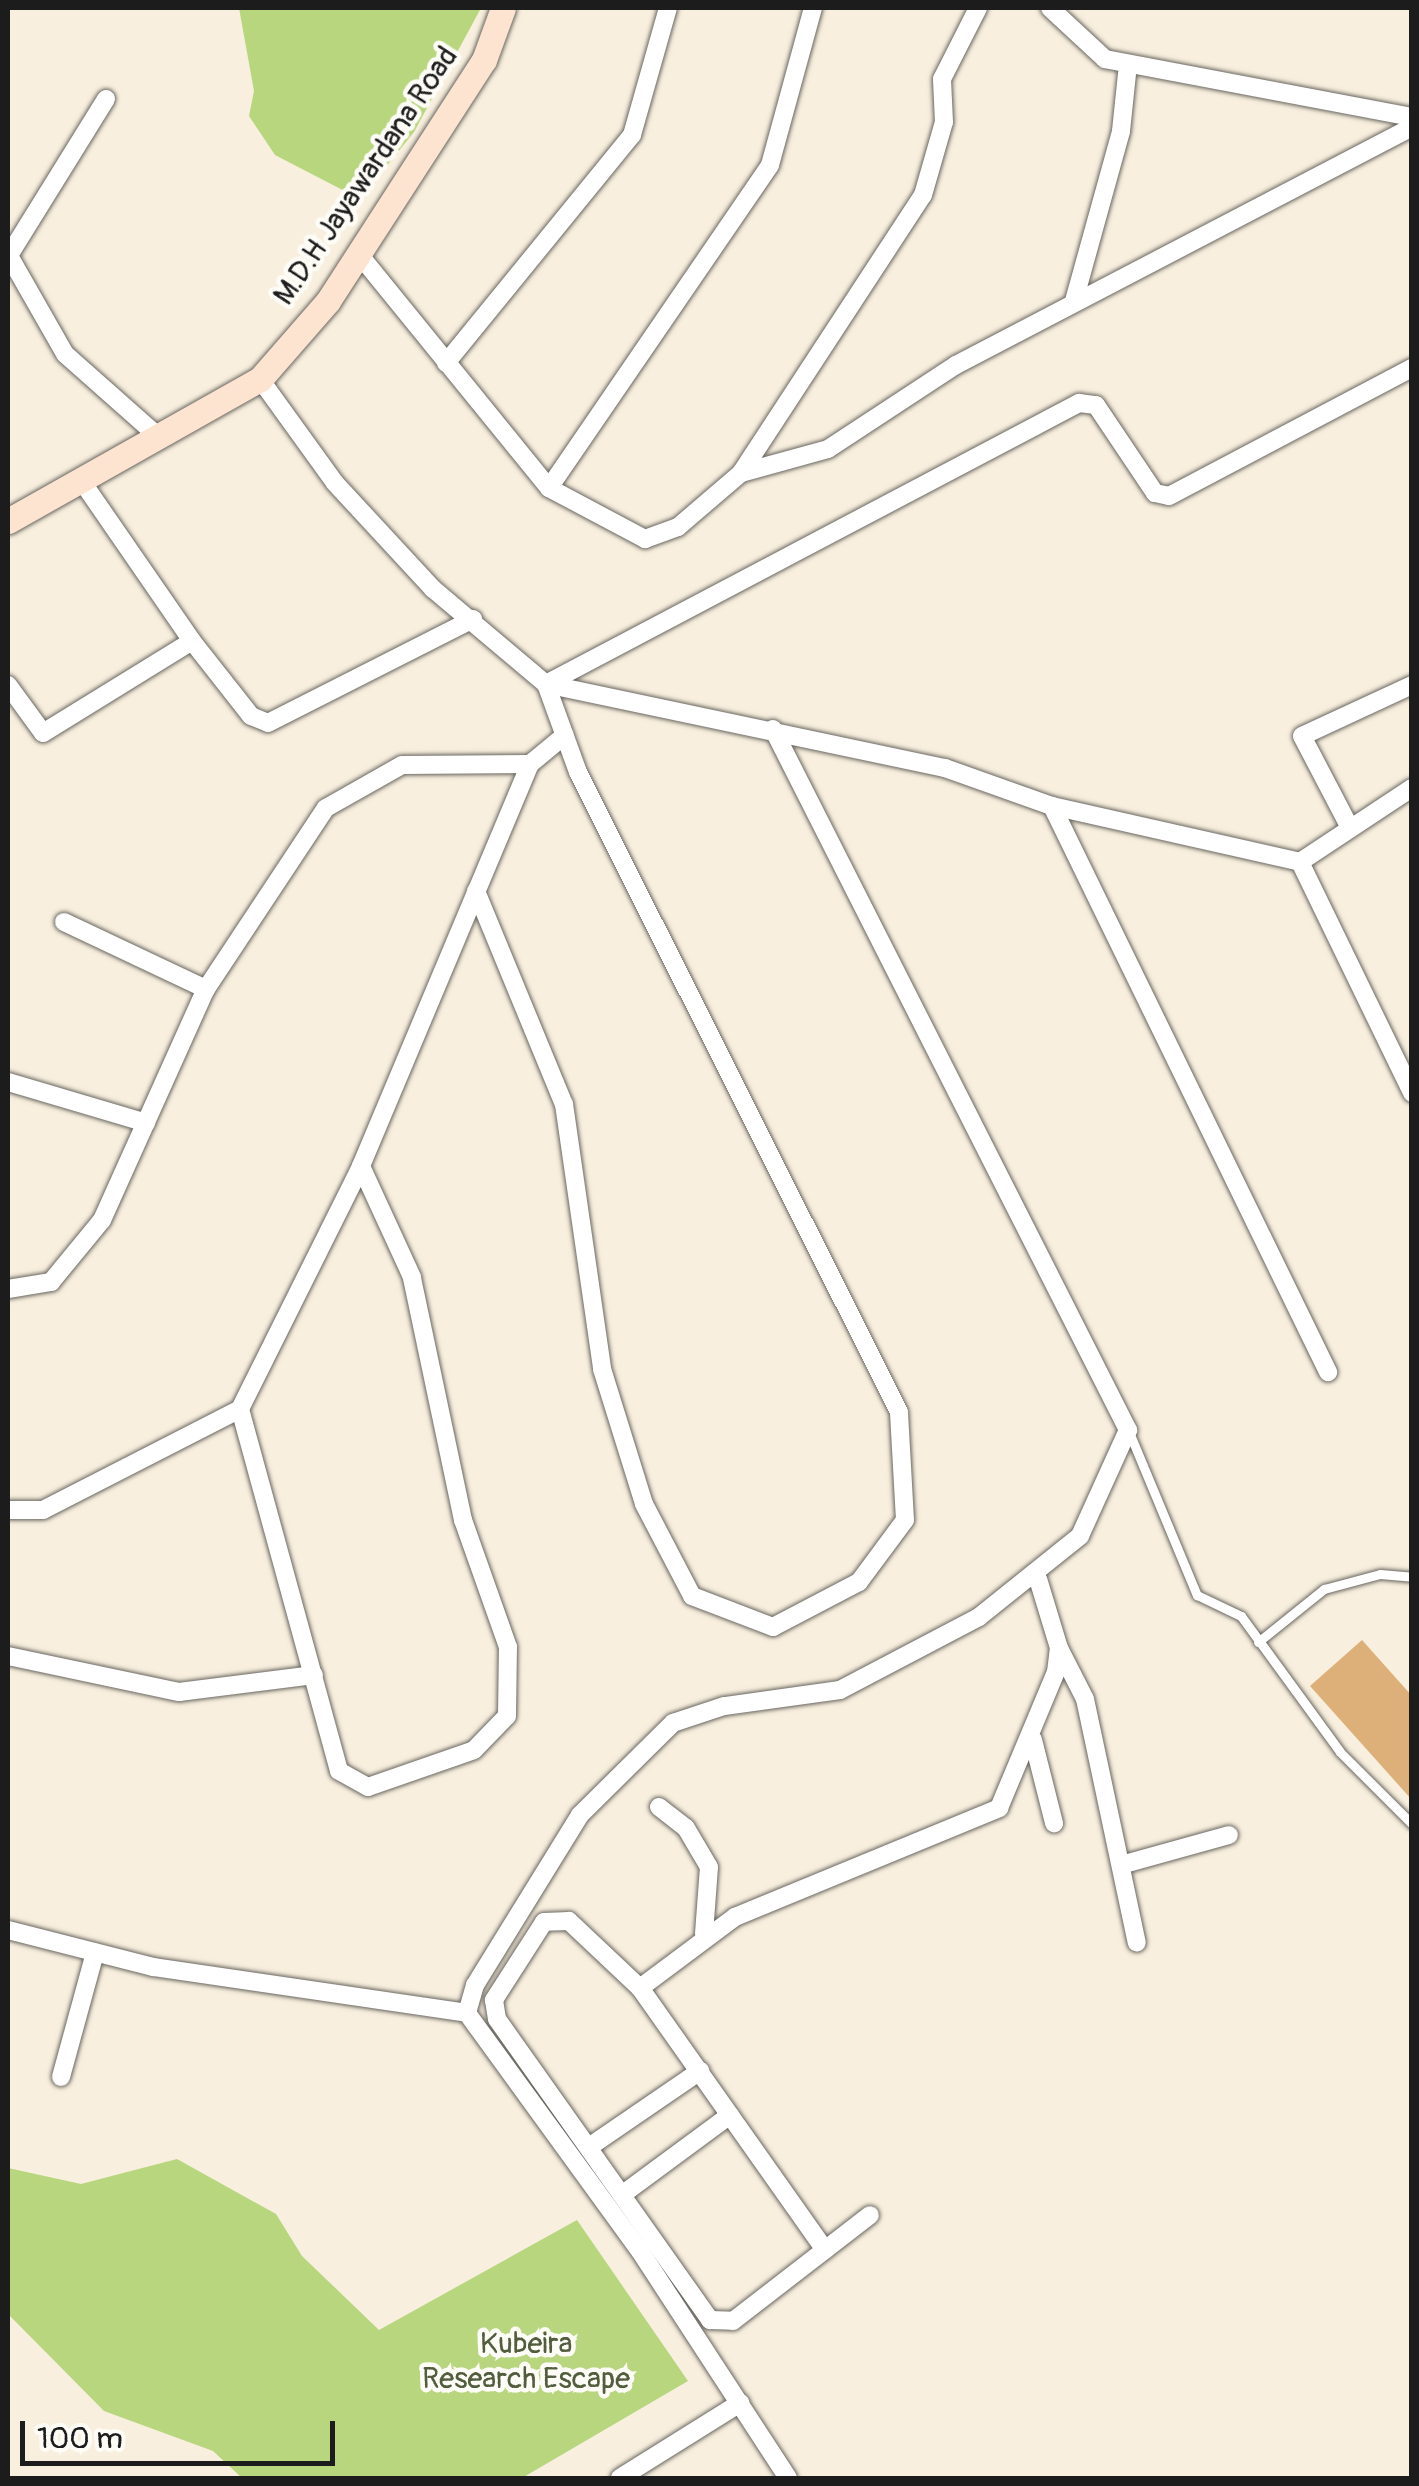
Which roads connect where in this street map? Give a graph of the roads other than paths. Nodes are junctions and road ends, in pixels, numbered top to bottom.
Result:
1 (503, 8) edge
2 (668, 8) edge
3 (813, 8) edge
4 (978, 8) edge
5 (1050, 8) edge
6 (1128, 64) junction
7 (106, 99) dead end
8 (1412, 117) edge
9 (1412, 127) edge
10 (358, 254) junction
11 (8, 256) edge
12 (1074, 301) junction
13 (446, 363) junction
14 (1412, 368) edge
15 (260, 379) junction
16 (160, 438) junction
17 (741, 473) junction
18 (81, 480) junction
19 (549, 488) junction
20 (8, 521) edge
21 (473, 620) junction
22 (192, 641) junction
23 (546, 684) junction
24 (8, 685) edge
25 (1412, 685) edge
26 (773, 729) junction
27 (564, 735) junction
28 (530, 764) junction
29 (1412, 788) edge
30 (1052, 806) junction
31 (1348, 824) junction
32 (1300, 862) junction
33 (476, 891) junction
34 (64, 922) dead end
35 (206, 989) junction
36 (8, 1082) edge
37 (1412, 1094) edge
38 (146, 1124) junction
39 (361, 1166) junction
40 (8, 1289) edge
41 (1328, 1372) dead end
42 (240, 1409) junction
43 (1128, 1430) junction
44 (8, 1510) edge
45 (1412, 1577) edge
46 (1038, 1579) junction
47 (1258, 1642) junction
48 (1059, 1648) junction
49 (8, 1656) edge
50 (314, 1675) junction
51 (1033, 1740) junction
52 (659, 1808) dead end
53 (1054, 1823) dead end
54 (1412, 1824) edge
55 (1229, 1835) dead end
56 (1121, 1865) junction
57 (8, 1930) edge
58 (704, 1934) junction
59 (1137, 1943) dead end
60 (95, 1952) junction
61 (640, 1988) junction
62 (467, 2013) junction
63 (700, 2071) junction
64 (62, 2077) dead end
65 (730, 2115) junction
66 (589, 2147) junction
67 (624, 2194) junction
68 (870, 2215) dead end
69 (825, 2250) junction
70 (740, 2402) junction
71 (620, 2478) edge
72 (788, 2478) edge

1 - 10 street, M.D.H Jayawardana Road
2 - 13 street
3 - 19 street
4 - 17 street
5 - 6 street
6 - 8 street
6 - 12 street
7 - 11 street
9 - 12 street
10 - 13 street
10 - 15 street, M.D.H Jayawardana Road
11 - 16 street
12 - 17 street
13 - 19 street
14 - 23 street
15 - 16 street, M.D.H Jayawardana Road
15 - 21 street
16 - 18 street, M.D.H Jayawardana Road
17 - 19 street
18 - 20 street, M.D.H Jayawardana Road
18 - 22 street
21 - 22 street
21 - 23 street
22 - 24 street
23 - 26 street
23 - 27 street
25 - 31 street
26 - 30 street
26 - 43 street
27 - 28 street
27 - 33 street
28 - 33 street
28 - 35 street
29 - 31 street
30 - 32 street
30 - 41 street
31 - 32 street
32 - 37 street
33 - 39 street
34 - 35 street
35 - 38 street
36 - 38 street
38 - 40 street
39 - 42 street
39 - 50 street
42 - 44 street
42 - 50 street
43 - 46 street
43 - 47 lane
45 - 47 lane
46 - 48 street
46 - 62 street
47 - 54 lane
48 - 51 street
48 - 56 street
49 - 50 street
51 - 53 street
51 - 58 street
52 - 58 street
55 - 56 street
56 - 59 street
57 - 60 street
58 - 61 street
60 - 62 street
60 - 64 street
61 - 63 street
61 - 66 street
62 - 70 street
63 - 65 street
63 - 66 street
65 - 67 street
65 - 69 street
66 - 67 street
67 - 69 street
68 - 69 street
70 - 71 street
70 - 72 street

